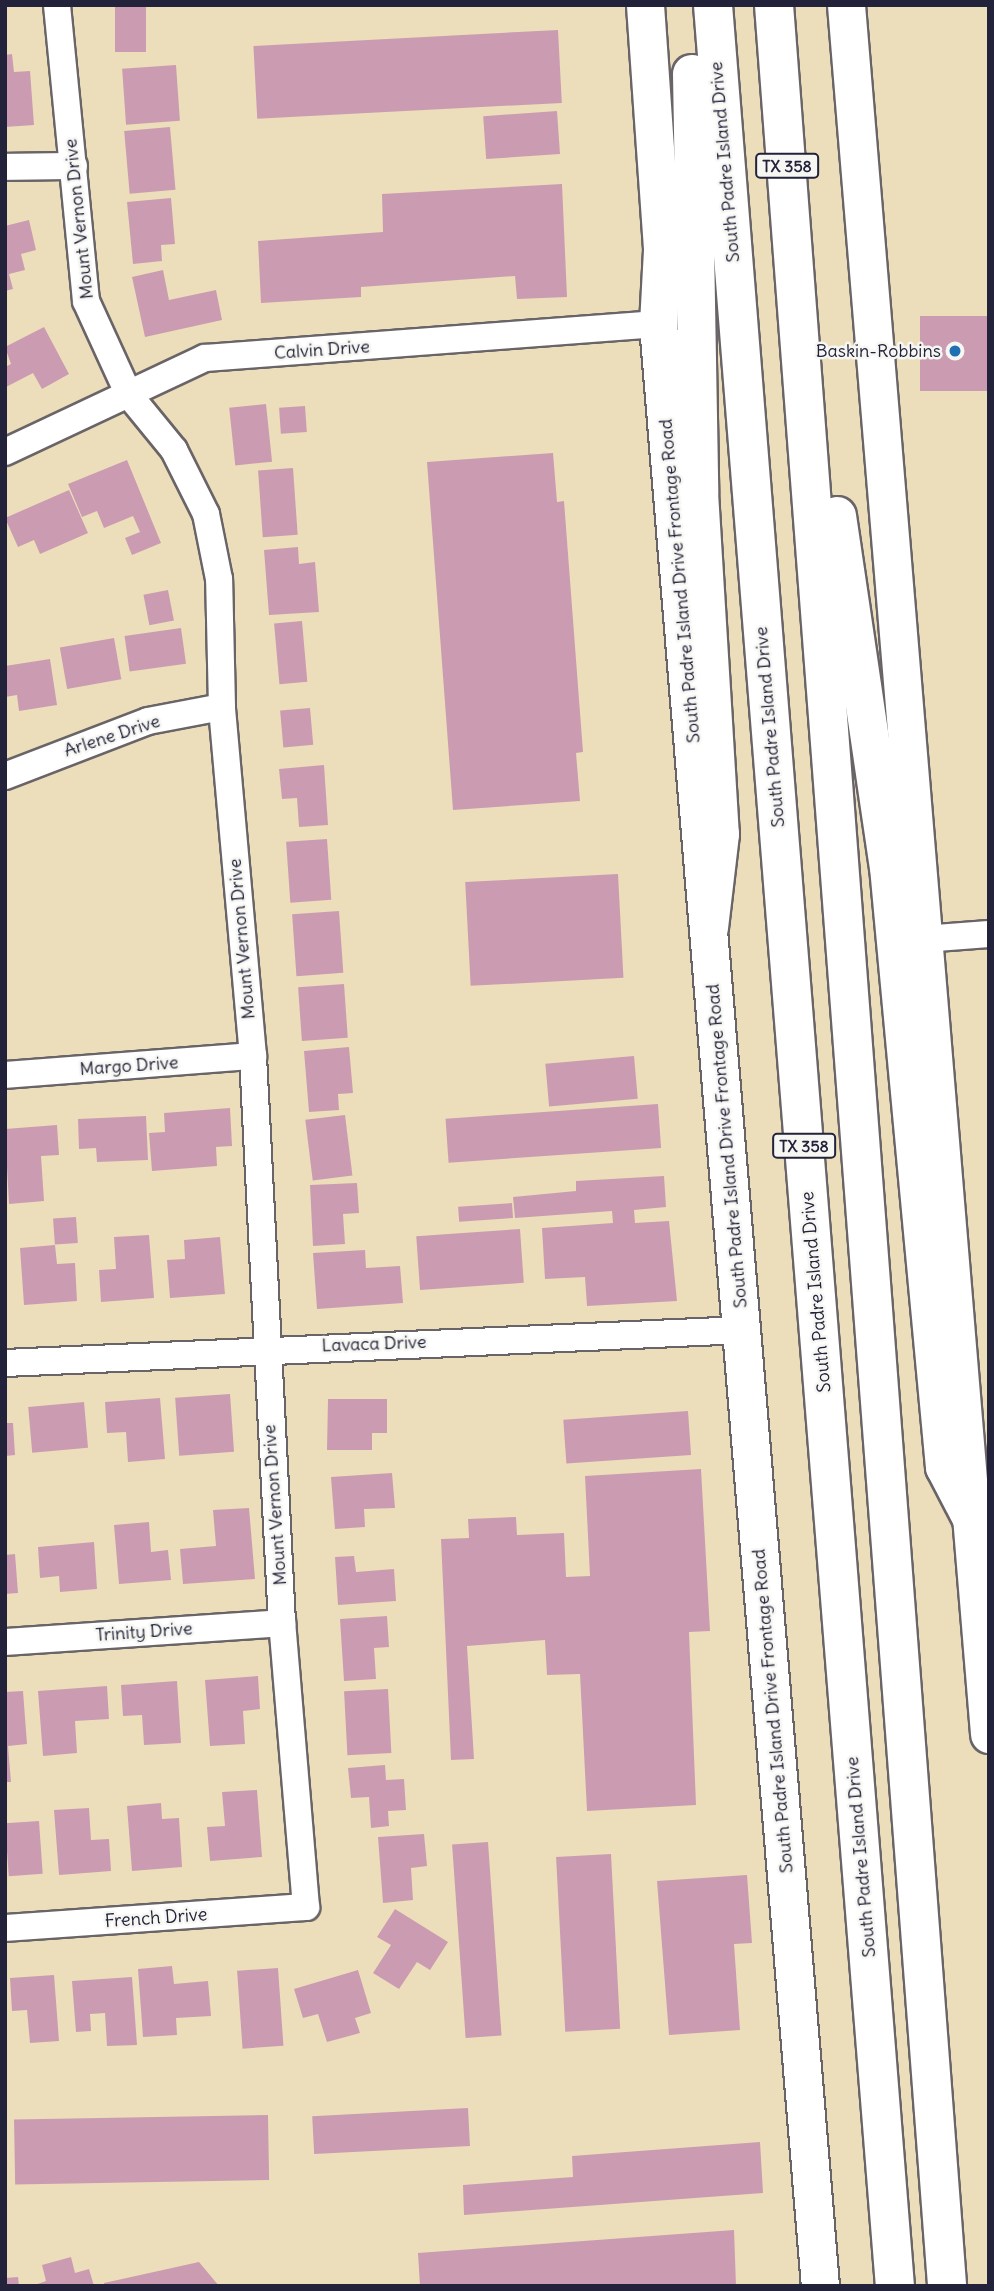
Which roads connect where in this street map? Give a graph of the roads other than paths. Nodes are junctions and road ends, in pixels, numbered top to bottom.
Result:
1 (57, 5) edge
2 (645, 5) edge
3 (687, 5) edge
4 (713, 5) edge
5 (774, 5) edge
6 (846, 5) edge
7 (74, 166) junction
8 (5, 167) edge
9 (658, 324) junction
10 (129, 395) junction
11 (808, 443) junction
12 (5, 452) edge
13 (222, 707) junction
14 (5, 776) edge
15 (709, 928) junction
16 (989, 934) edge
17 (923, 939) junction
18 (253, 1056) junction
19 (5, 1075) edge
20 (743, 1330) junction
21 (265, 1348) junction
22 (5, 1363) edge
23 (971, 1517) junction
24 (282, 1623) junction
25 (5, 1642) edge
26 (989, 1734) edge
27 (306, 1907) joint
28 (5, 1928) edge
29 (820, 2286) edge
30 (895, 2286) edge
31 (947, 2286) edge

1 - 7 street, Mount Vernon Drive
2 - 9 main road, South Padre Island Drive Frontage Road
3 - 15 highway
4 - 30 highway, South Padre Island Drive / TX 358
5 - 11 highway, TX 358
6 - 17 main road
7 - 8 street
7 - 10 street, Mount Vernon Drive
9 - 10 street, Calvin Drive
9 - 15 main road, South Padre Island Drive Frontage Road
10 - 12 street, Calvin Drive
10 - 13 street, Mount Vernon Drive
11 - 23 highway
11 - 31 highway, TX 358
13 - 14 street, Arlene Drive
13 - 18 street, Mount Vernon Drive
15 - 20 main road, South Padre Island Drive Frontage Road
16 - 17 street
17 - 23 main road
18 - 19 street, Margo Drive
18 - 21 street, Mount Vernon Drive
20 - 21 street, Lavaca Drive
20 - 29 main road, South Padre Island Drive Frontage Road
21 - 22 street, Lavaca Drive
21 - 24 street, Mount Vernon Drive
23 - 26 main road
24 - 25 street, Trinity Drive
24 - 27 street, Mount Vernon Drive
27 - 28 street, French Drive

